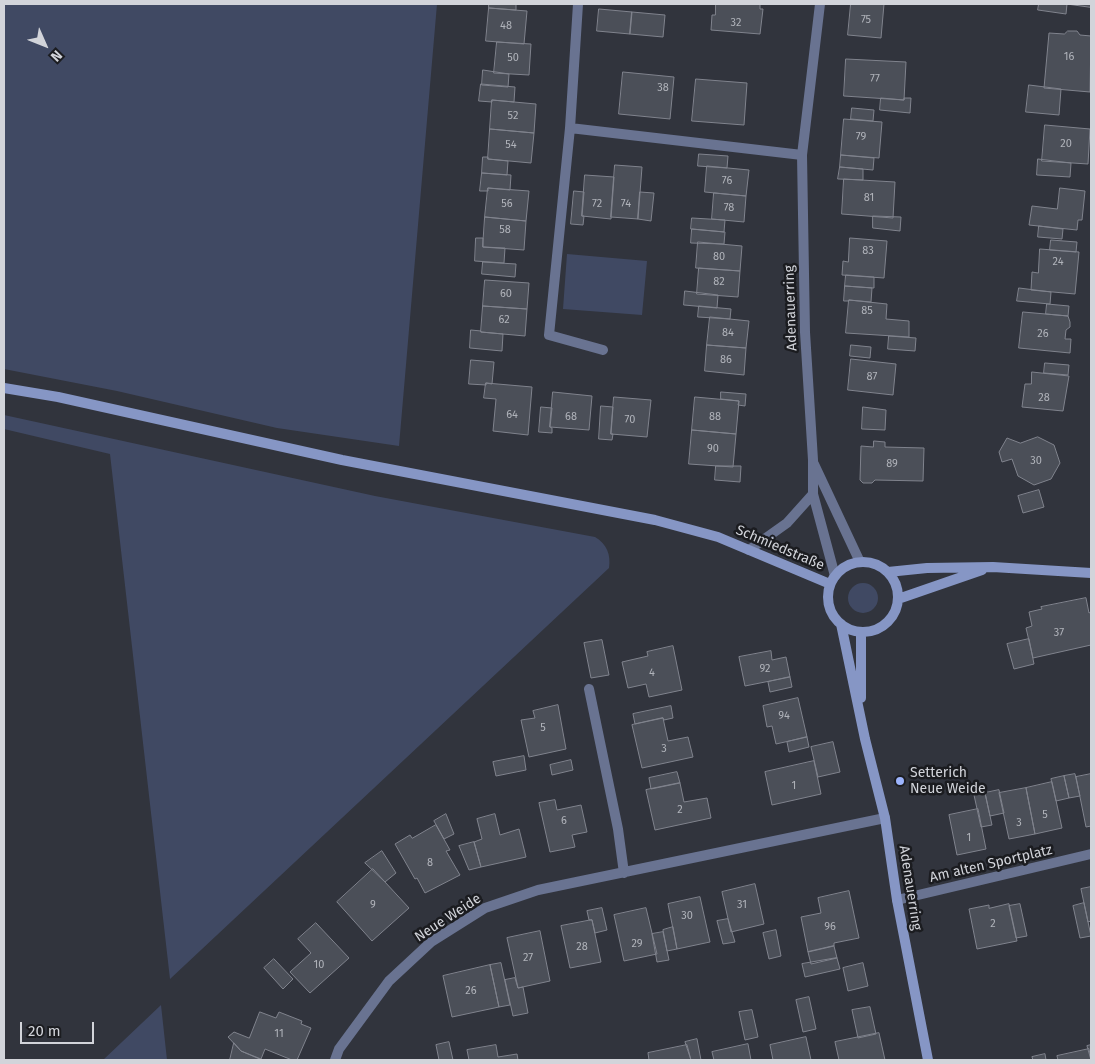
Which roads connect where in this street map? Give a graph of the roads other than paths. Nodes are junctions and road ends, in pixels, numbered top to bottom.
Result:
1 (578, 4) edge
2 (820, 4) edge
3 (570, 128) junction
4 (802, 155) junction
5 (603, 350) dead end
6 (4, 388) edge
7 (812, 460) junction
8 (813, 494) junction
9 (749, 550) junction
10 (860, 562) junction
11 (993, 567) junction
12 (888, 572) junction
13 (1091, 573) edge
14 (833, 580) junction
15 (898, 599) junction
16 (841, 624) junction
17 (861, 632) junction
18 (589, 689) dead end
19 (861, 720) junction
20 (885, 818) junction
21 (1091, 854) edge
22 (624, 874) junction
23 (897, 900) junction
24 (335, 1060) edge
25 (928, 1060) edge

1 - 3 street
2 - 4 street, Adenauerring
3 - 4 street
3 - 5 street
4 - 7 street, Adenauerring
6 - 9 street, Schmiedstraße
7 - 8 street, Adenauerring
7 - 10 street, Adenauerring
8 - 9 street
8 - 14 street, Adenauerring
9 - 14 street, Schmiedstraße
10 - 12 street
10 - 14 street
11 - 12 street
11 - 13 street
11 - 15 street
12 - 15 street
14 - 16 street
15 - 17 street
16 - 17 street
16 - 19 street, Adenauerring
17 - 19 street, Adenauerring
18 - 22 street
19 - 20 street, Adenauerring
20 - 22 street, Neue Weide
20 - 23 street, Adenauerring
21 - 23 street, Am alten Sportplatz
22 - 24 street, Neue Weide
23 - 25 street, Adenauerring

